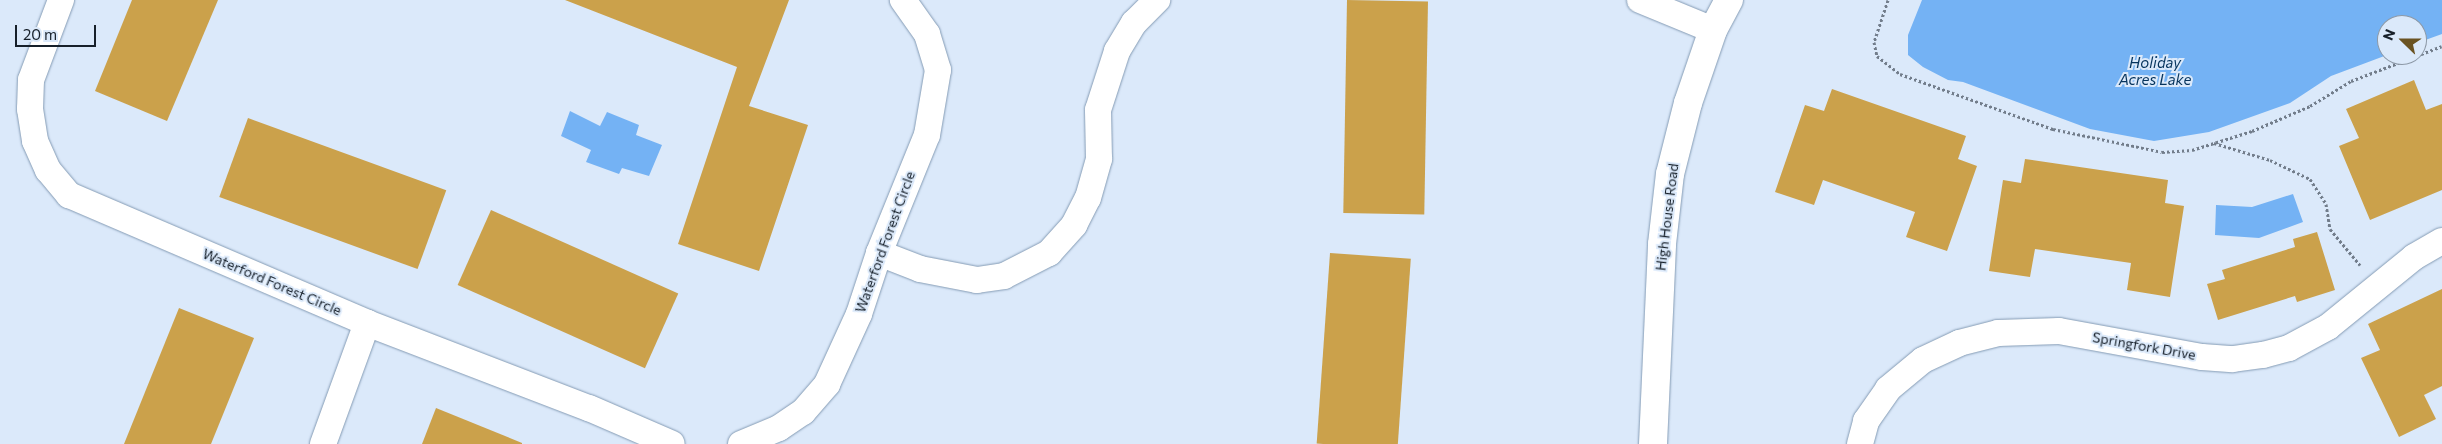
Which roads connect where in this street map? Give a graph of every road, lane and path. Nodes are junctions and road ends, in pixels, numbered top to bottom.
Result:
1 (61, 0) edge
2 (903, 0) edge
3 (1158, 0) edge
4 (1640, 0) edge
5 (1729, 0) edge
6 (1888, 0) edge
7 (1713, 30) junction
8 (2442, 46) edge
9 (2213, 143) junction
10 (2442, 241) edge
11 (879, 253) junction
12 (2380, 286) junction
13 (367, 323) junction
14 (324, 444) edge
15 (672, 444) edge
16 (741, 444) edge
17 (1653, 444) edge
18 (1860, 444) edge

1 - 13 street, Waterford Forest Circle
2 - 11 street, Waterford Forest Circle
3 - 11 street
4 - 7 street
5 - 7 main road, High House Road
6 - 9 path
7 - 17 main road, High House Road
8 - 9 path
9 - 12 path
10 - 12 street, Springfork Drive
11 - 16 street, Waterford Forest Circle
12 - 18 street, Springfork Drive
13 - 14 street
13 - 15 street, Waterford Forest Circle

